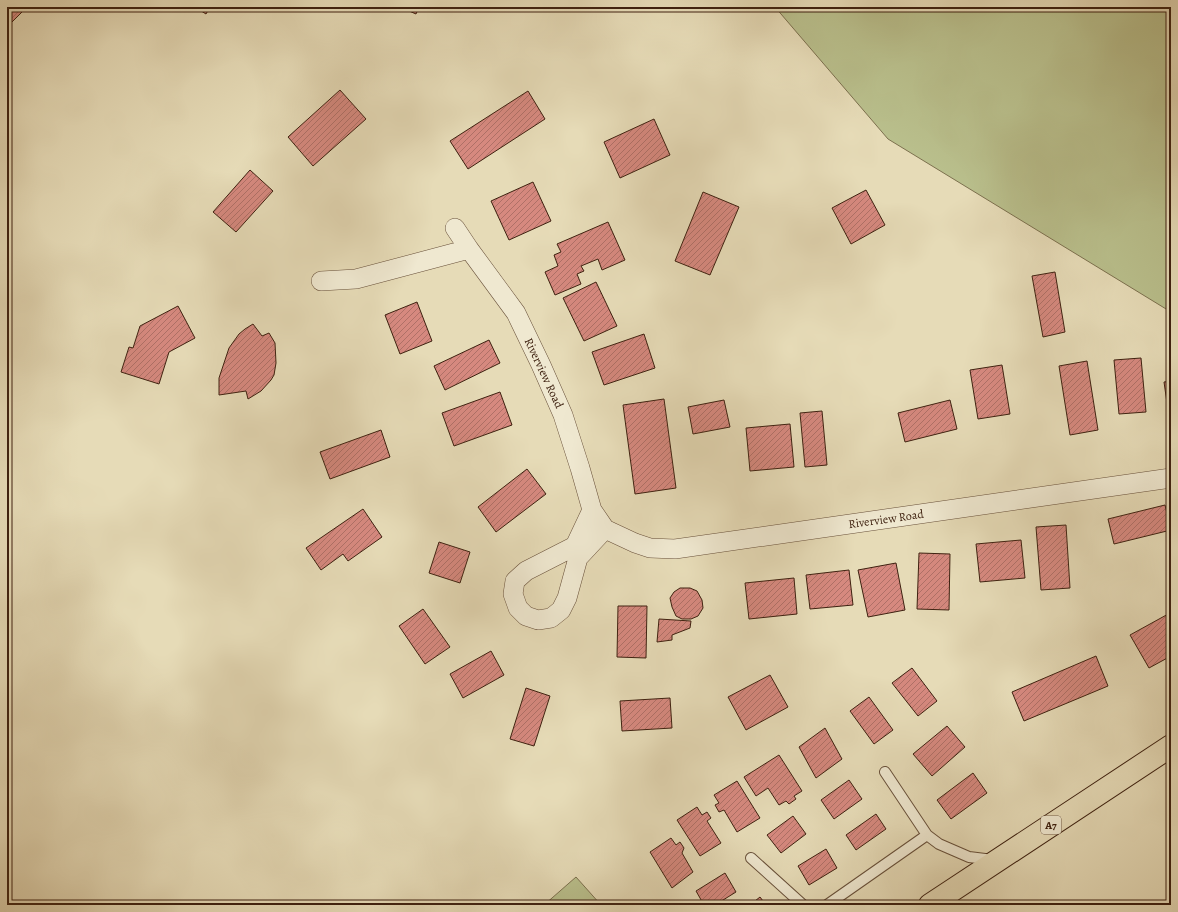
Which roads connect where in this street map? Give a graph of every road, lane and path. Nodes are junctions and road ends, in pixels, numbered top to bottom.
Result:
1 (455, 228) dead end
2 (469, 248) junction
3 (321, 281) dead end
4 (1171, 478) edge
5 (592, 510) junction
6 (605, 529) junction
7 (1171, 746) edge
8 (885, 772) dead end
9 (927, 835) junction
10 (751, 858) dead end
11 (998, 860) junction
12 (803, 905) edge
13 (827, 905) edge
14 (930, 905) edge

1 - 2 street, Riverview Road
2 - 3 street
2 - 5 street, Riverview Road
4 - 6 street, Riverview Road
5 - 6 street, Riverview Road
5 - 6 street
7 - 11 highway, A7
8 - 9 lane
9 - 11 lane
9 - 13 lane
10 - 12 lane
11 - 14 highway, A7

